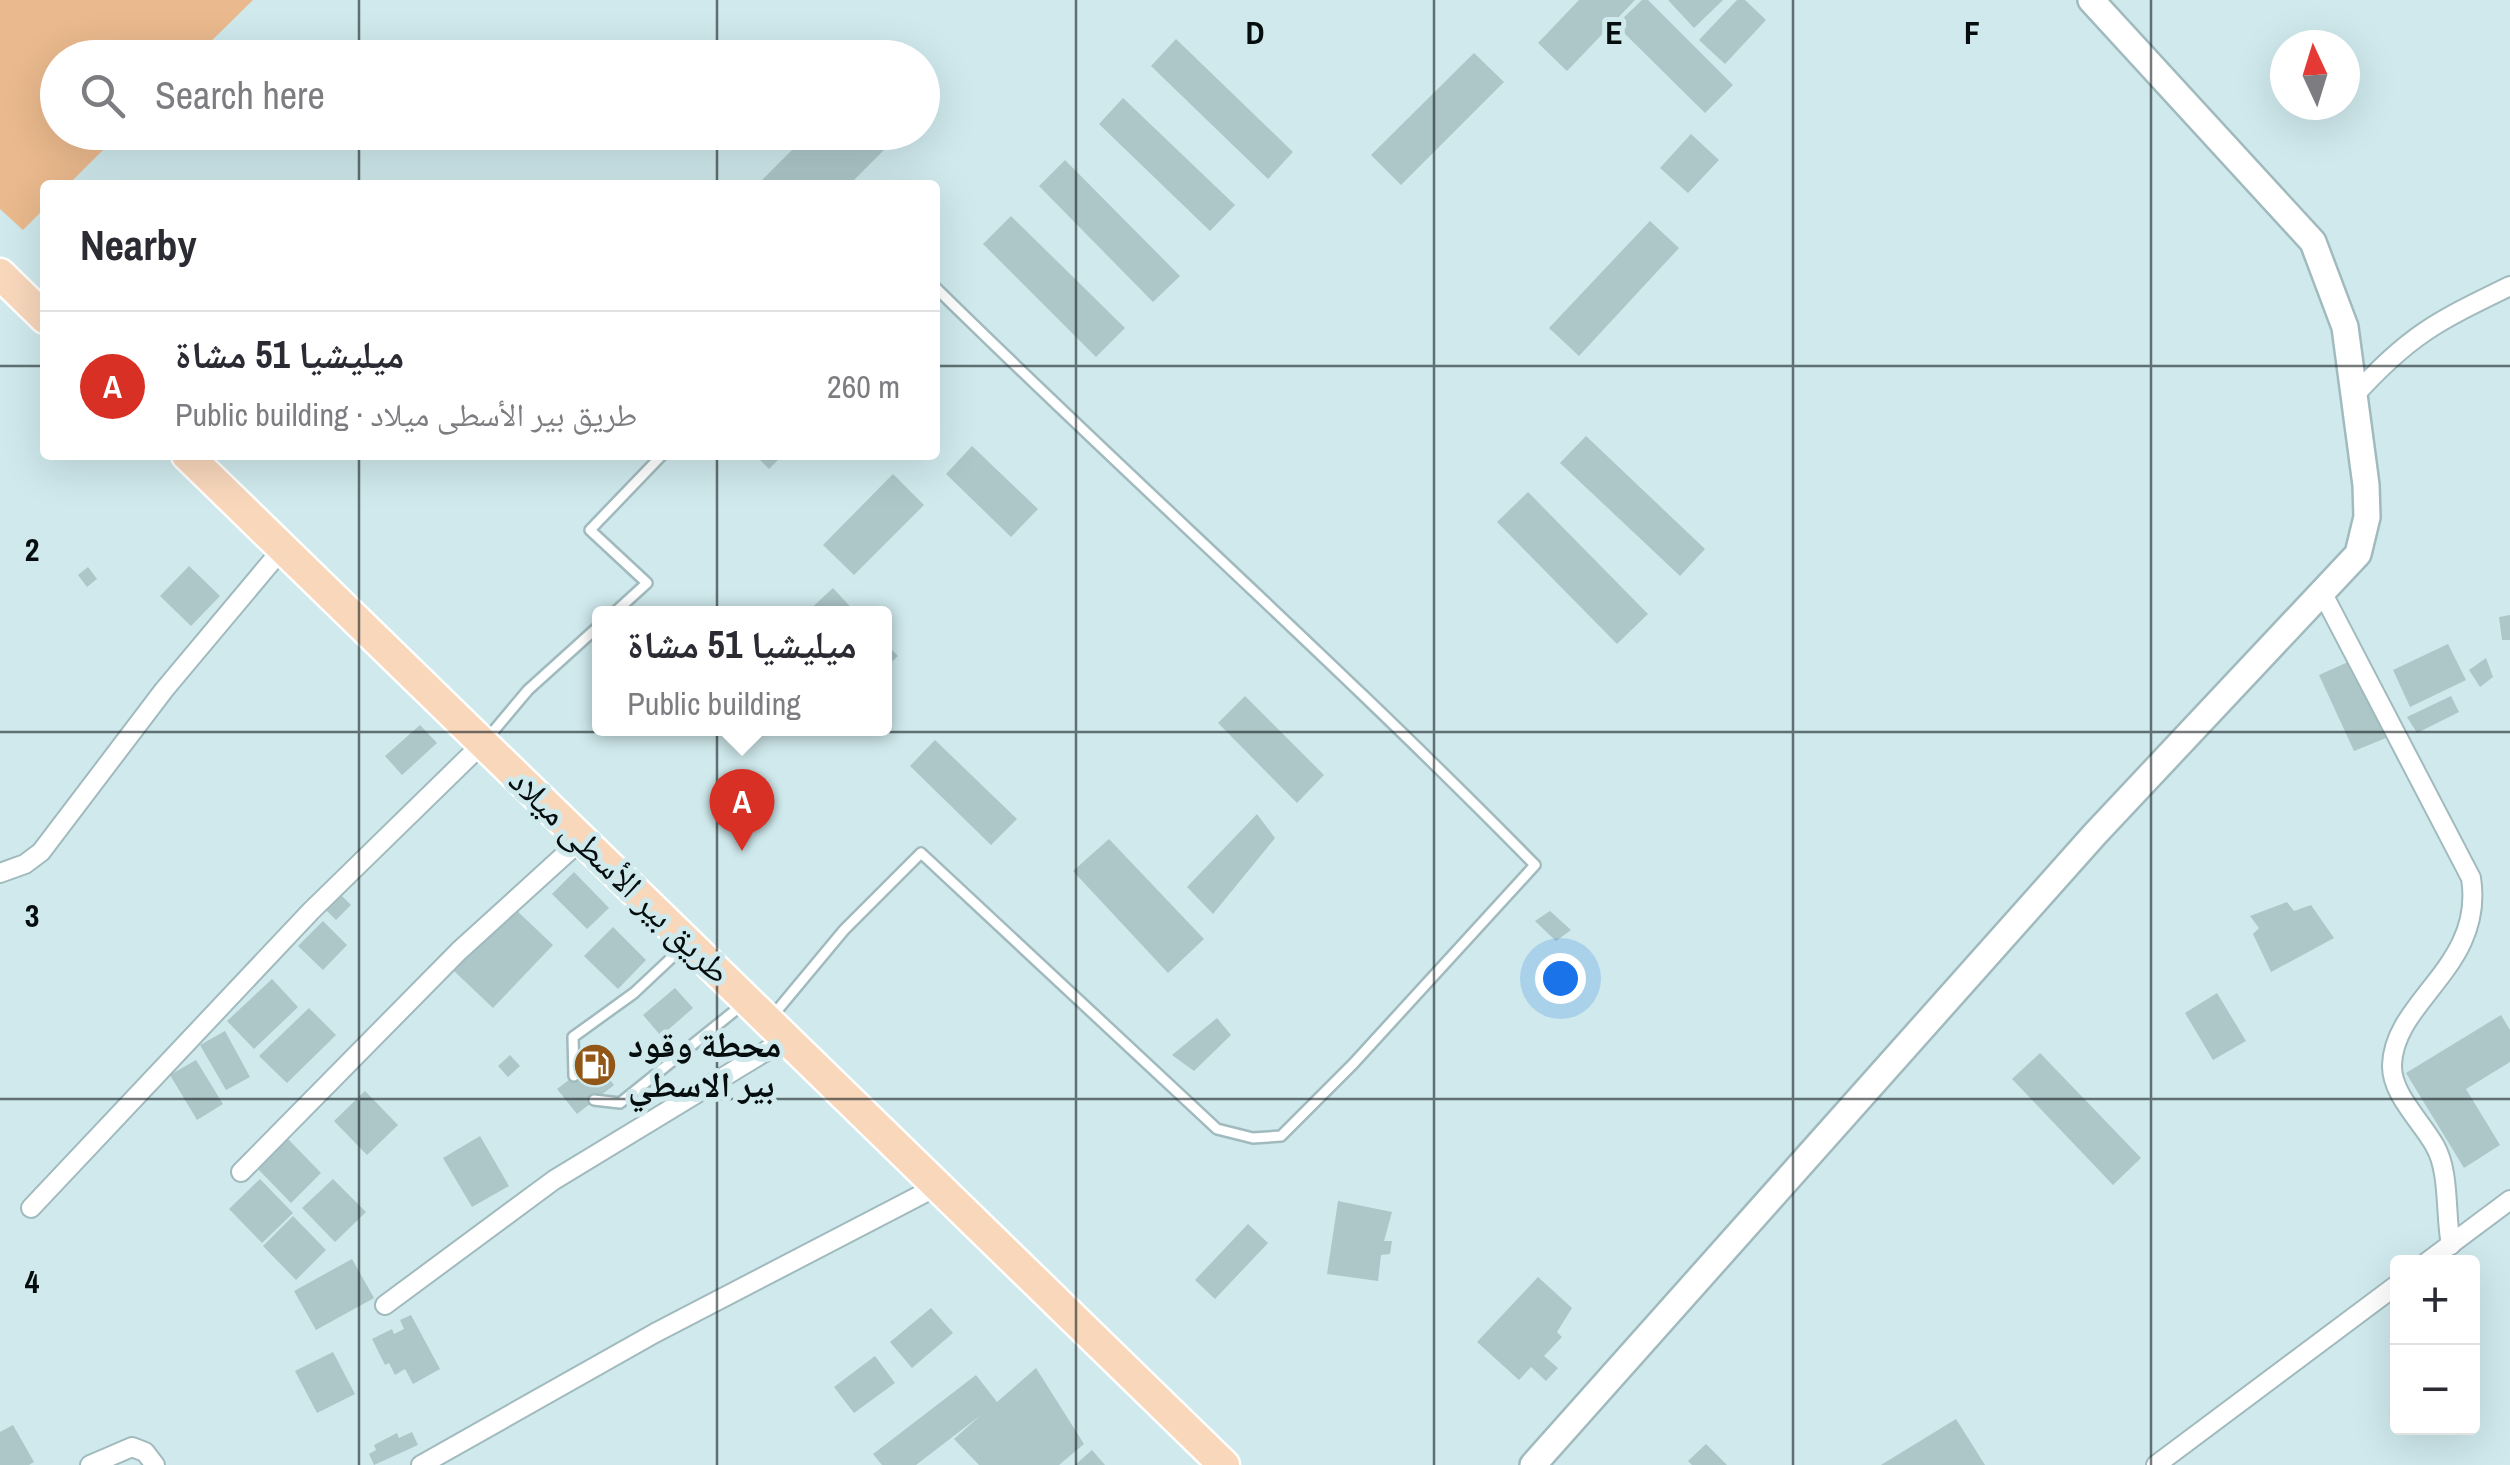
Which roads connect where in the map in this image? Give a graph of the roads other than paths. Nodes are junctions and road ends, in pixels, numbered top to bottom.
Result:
1 (2091, 0) edge
2 (0, 274) edge
3 (2510, 286) edge
4 (940, 292) edge
5 (40, 313) edge
6 (2353, 397) junction
7 (192, 460) edge
8 (657, 460) edge
9 (283, 548) junction
10 (2324, 594) junction
11 (620, 606) edge
12 (592, 632) edge
13 (483, 743) junction
14 (582, 840) junction
15 (0, 873) edge
16 (687, 944) junction
17 (767, 1020) junction
18 (574, 1076) dead end
19 (594, 1100) dead end
20 (241, 1172) dead end
21 (936, 1187) junction
22 (2508, 1204) edge
23 (31, 1208) dead end
24 (2451, 1244) junction
25 (2436, 1255) edge
26 (2390, 1290) edge
27 (384, 1305) dead end
28 (90, 1465) edge
29 (155, 1465) edge
30 (421, 1465) edge
31 (1224, 1465) edge
32 (1534, 1465) edge
33 (2156, 1465) edge

1 - 6 street
2 - 5 main road
3 - 6 street
4 - 17 lane
6 - 10 street
7 - 9 main road, طريق بير الأسطى ميلاد
8 - 11 lane
9 - 13 main road, طريق بير الأسطى ميلاد
9 - 15 street
10 - 24 street
10 - 32 street
12 - 13 lane
13 - 14 main road, طريق بير الأسطى ميلاد
13 - 23 street
14 - 16 main road, طريق بير الأسطى ميلاد
14 - 20 street
16 - 17 main road, طريق بير الأسطى ميلاد
16 - 18 lane
17 - 19 lane
17 - 21 main road, طريق بير الأسطى ميلاد
17 - 27 street
21 - 30 street
21 - 31 main road, طريق بير الأسطى ميلاد
22 - 24 street
24 - 25 street
26 - 33 street
28 - 29 street

